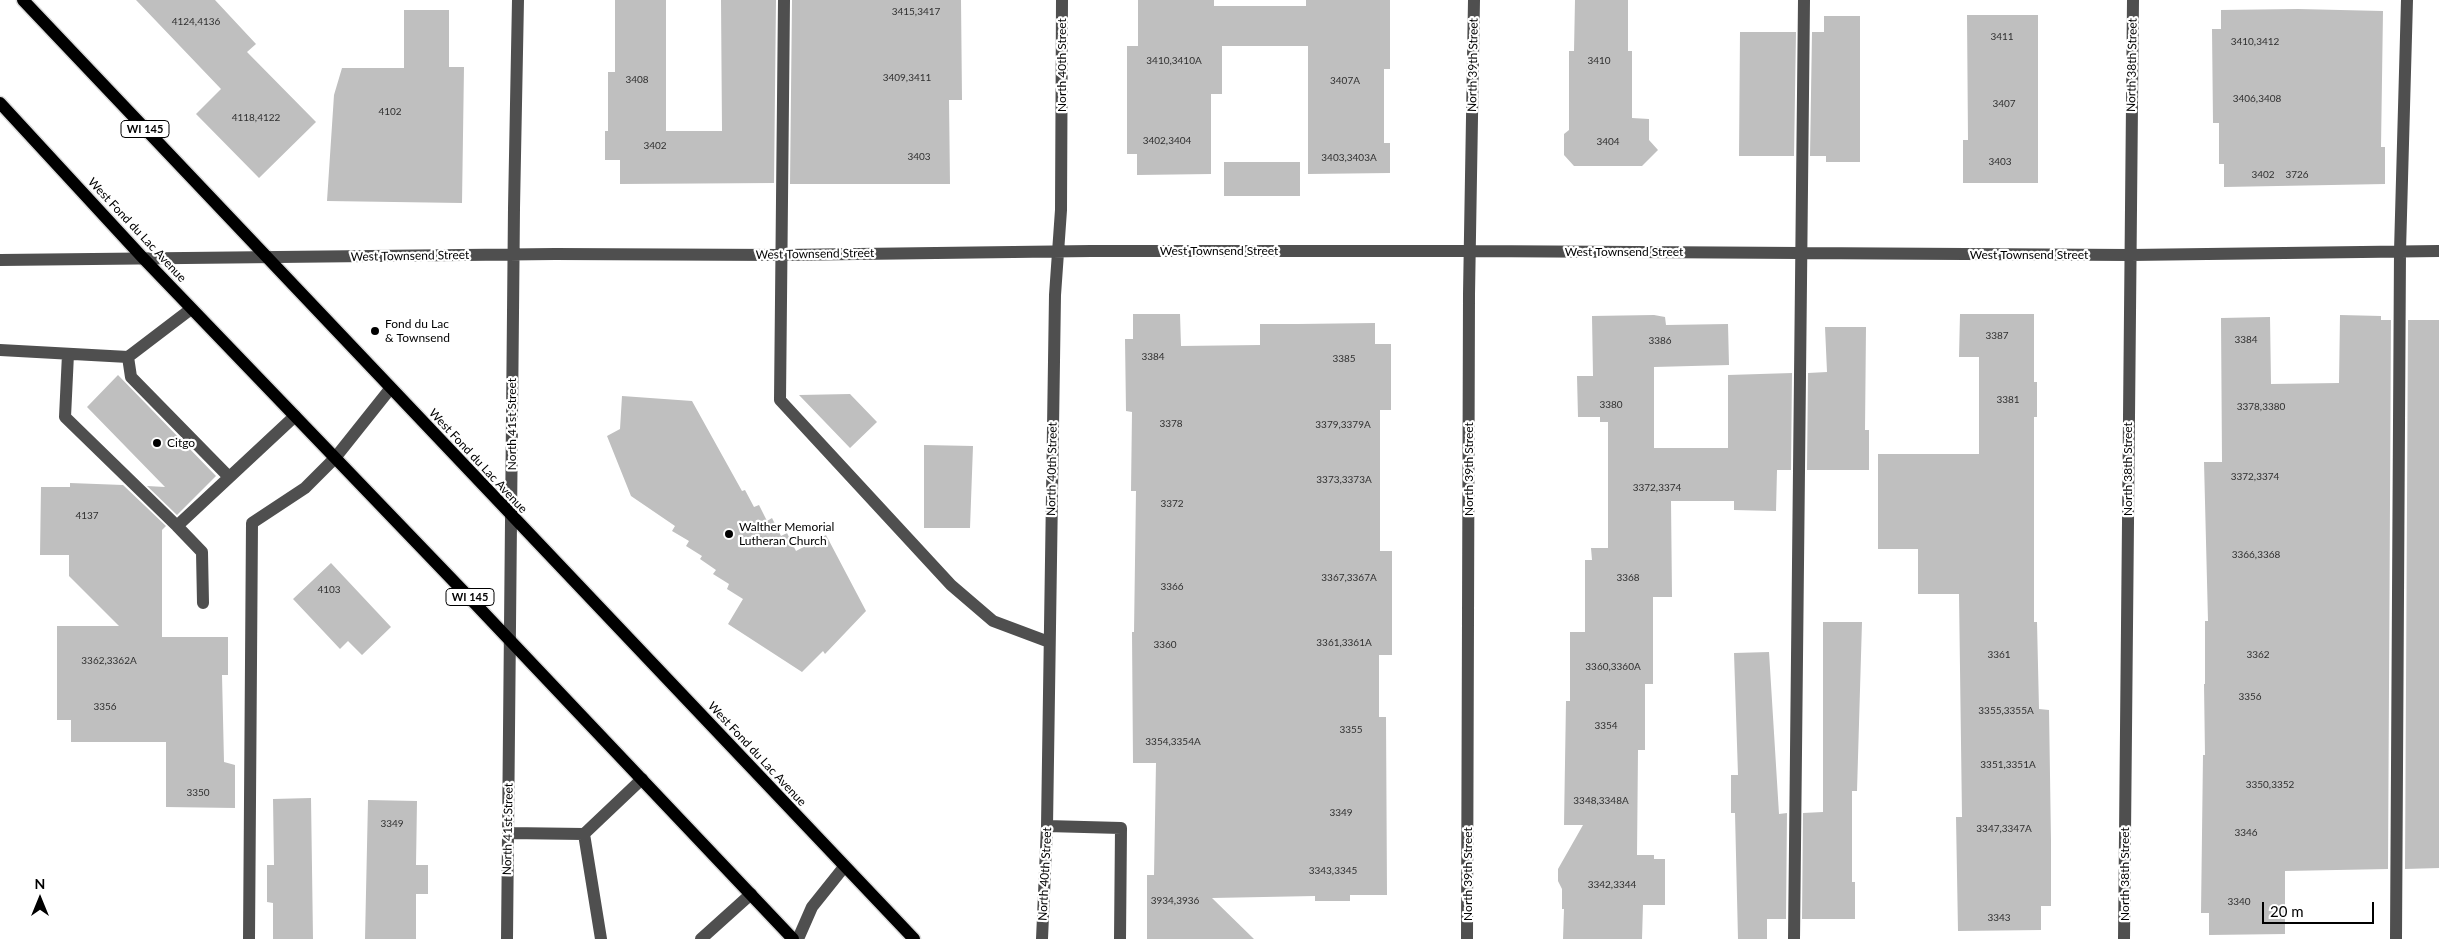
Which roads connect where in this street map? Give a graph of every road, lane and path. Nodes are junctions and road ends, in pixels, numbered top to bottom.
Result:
1 (24, 0) edge
2 (518, 0) edge
3 (784, 0) edge
4 (1062, 0) edge
5 (1474, 0) edge
6 (1804, 0) edge
7 (2133, 0) edge
8 (2407, 0) edge
9 (0, 103) edge
10 (1470, 251) junction
11 (2400, 251) junction
12 (2439, 251) edge
13 (1058, 252) junction
14 (1800, 253) junction
15 (514, 254) junction
16 (781, 255) junction
17 (2130, 255) junction
18 (267, 257) junction
19 (143, 258) junction
20 (0, 260) edge
21 (191, 309) junction
22 (0, 350) edge
23 (68, 354) junction
24 (128, 357) junction
25 (390, 389) junction
26 (294, 416) junction
27 (335, 458) junction
28 (229, 476) junction
29 (512, 517) junction
30 (177, 526) junction
31 (203, 603) dead end
32 (1049, 642) junction
33 (511, 643) junction
34 (642, 779) junction
35 (1047, 826) junction
36 (508, 833) junction
37 (584, 834) junction
38 (844, 867) junction
39 (751, 894) junction
40 (249, 939) edge
41 (507, 939) edge
42 (601, 939) edge
43 (701, 939) edge
44 (793, 939) edge
45 (798, 939) edge
46 (914, 939) edge
47 (1042, 939) edge
48 (1120, 939) edge
49 (1468, 939) edge
50 (1794, 939) edge
51 (2124, 939) edge
52 (2396, 939) edge

1 - 18 main road, West Fond du Lac Avenue / WI 145
2 - 15 street, North 41st Street
3 - 16 street
4 - 13 street, North 40th Street
5 - 10 street, North 39th Street
6 - 14 street
7 - 17 street, North 38th Street
8 - 11 street
9 - 19 main road, West Fond du Lac Avenue / WI 145
10 - 13 street, West Townsend Street
10 - 14 street, West Townsend Street
10 - 49 street, North 39th Street
11 - 12 street, West Townsend Street
11 - 17 street, West Townsend Street
11 - 52 street
13 - 16 street, West Townsend Street
13 - 32 street, North 40th Street
14 - 17 street, West Townsend Street
14 - 50 street
15 - 16 street, West Townsend Street
15 - 18 street, West Townsend Street
15 - 29 street, North 41st Street
16 - 32 street
17 - 51 street, North 38th Street
18 - 19 street, West Townsend Street
18 - 25 main road, West Fond du Lac Avenue / WI 145
19 - 20 street, West Townsend Street
19 - 21 main road, West Fond du Lac Avenue / WI 145
21 - 24 street
21 - 26 main road, West Fond du Lac Avenue / WI 145
22 - 23 street
23 - 24 street
23 - 30 street
24 - 28 street
25 - 27 street
25 - 29 main road, West Fond du Lac Avenue / WI 145
26 - 27 main road, West Fond du Lac Avenue / WI 145
26 - 28 street
27 - 33 main road, West Fond du Lac Avenue / WI 145
27 - 40 street
28 - 30 street
29 - 33 street, North 41st Street
29 - 38 main road, West Fond du Lac Avenue / WI 145
30 - 31 street
32 - 35 street, North 40th Street
33 - 34 main road, West Fond du Lac Avenue / WI 145
33 - 36 street, North 41st Street
34 - 37 street
34 - 39 main road, West Fond du Lac Avenue / WI 145
35 - 47 street, North 40th Street
35 - 48 street
36 - 37 street
36 - 41 street, North 41st Street
37 - 42 street
38 - 45 street
38 - 46 main road, West Fond du Lac Avenue / WI 145
39 - 43 street
39 - 44 main road, West Fond du Lac Avenue / WI 145

